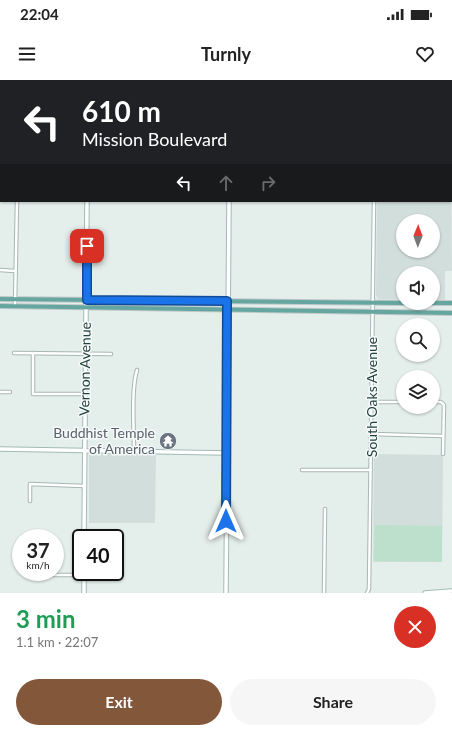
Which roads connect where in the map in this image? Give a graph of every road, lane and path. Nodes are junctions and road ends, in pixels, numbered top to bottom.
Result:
1 (17, 202) edge
2 (87, 202) edge
3 (229, 202) edge
4 (374, 202) edge
5 (0, 270) edge
6 (15, 271) junction
7 (0, 299) edge
8 (15, 299) junction
9 (87, 300) junction
10 (227, 301) junction
11 (373, 302) junction
12 (396, 303) edge
13 (440, 303) edge
14 (452, 303) edge
15 (0, 306) edge
16 (15, 307) junction
17 (86, 307) junction
18 (227, 310) junction
19 (372, 312) junction
20 (452, 313) edge
21 (14, 352) dead end
22 (33, 353) junction
23 (85, 354) junction
24 (111, 354) dead end
25 (137, 370) dead end
26 (0, 392) edge
27 (10, 392) dead end
28 (85, 394) junction
29 (372, 402) junction
30 (396, 402) edge
31 (440, 403) edge
32 (372, 434) junction
33 (443, 436) junction
34 (0, 449) edge
35 (84, 450) junction
36 (134, 451) junction
37 (227, 453) junction
38 (443, 454) dead end
39 (302, 470) dead end
40 (371, 470) junction
41 (84, 486) junction
42 (30, 501) dead end
43 (325, 508) dead end
44 (84, 529) edge
45 (84, 581) edge
46 (452, 591) edge
47 (84, 593) edge
48 (226, 593) edge
49 (324, 593) edge
50 (367, 593) edge
51 (425, 593) edge

1 - 6 street
2 - 9 street, Vernon Avenue
3 - 10 street
4 - 11 street, South Oaks Avenue
5 - 6 street
6 - 8 street
7 - 8 main road
8 - 9 main road
8 - 16 street
9 - 10 main road
9 - 17 street, Vernon Avenue
10 - 11 main road
10 - 18 street
11 - 12 main road
11 - 19 street, South Oaks Avenue
13 - 14 main road
15 - 16 main road
16 - 17 main road
17 - 18 main road
17 - 23 street, Vernon Avenue
18 - 19 main road
18 - 37 street
19 - 20 main road
19 - 29 street, South Oaks Avenue
21 - 22 street
22 - 23 street
22 - 28 street
23 - 24 street
23 - 28 street, Vernon Avenue
25 - 36 street
26 - 27 street
28 - 35 street, Vernon Avenue
29 - 30 street
29 - 32 street, South Oaks Avenue
31 - 33 street
32 - 33 street
32 - 40 street, South Oaks Avenue
33 - 38 street
34 - 35 street
35 - 36 street
35 - 41 street, Vernon Avenue
36 - 37 street
37 - 48 street
39 - 40 street
40 - 50 street, South Oaks Avenue
41 - 42 street
41 - 44 street, Vernon Avenue
43 - 49 street
45 - 47 street
46 - 51 street

